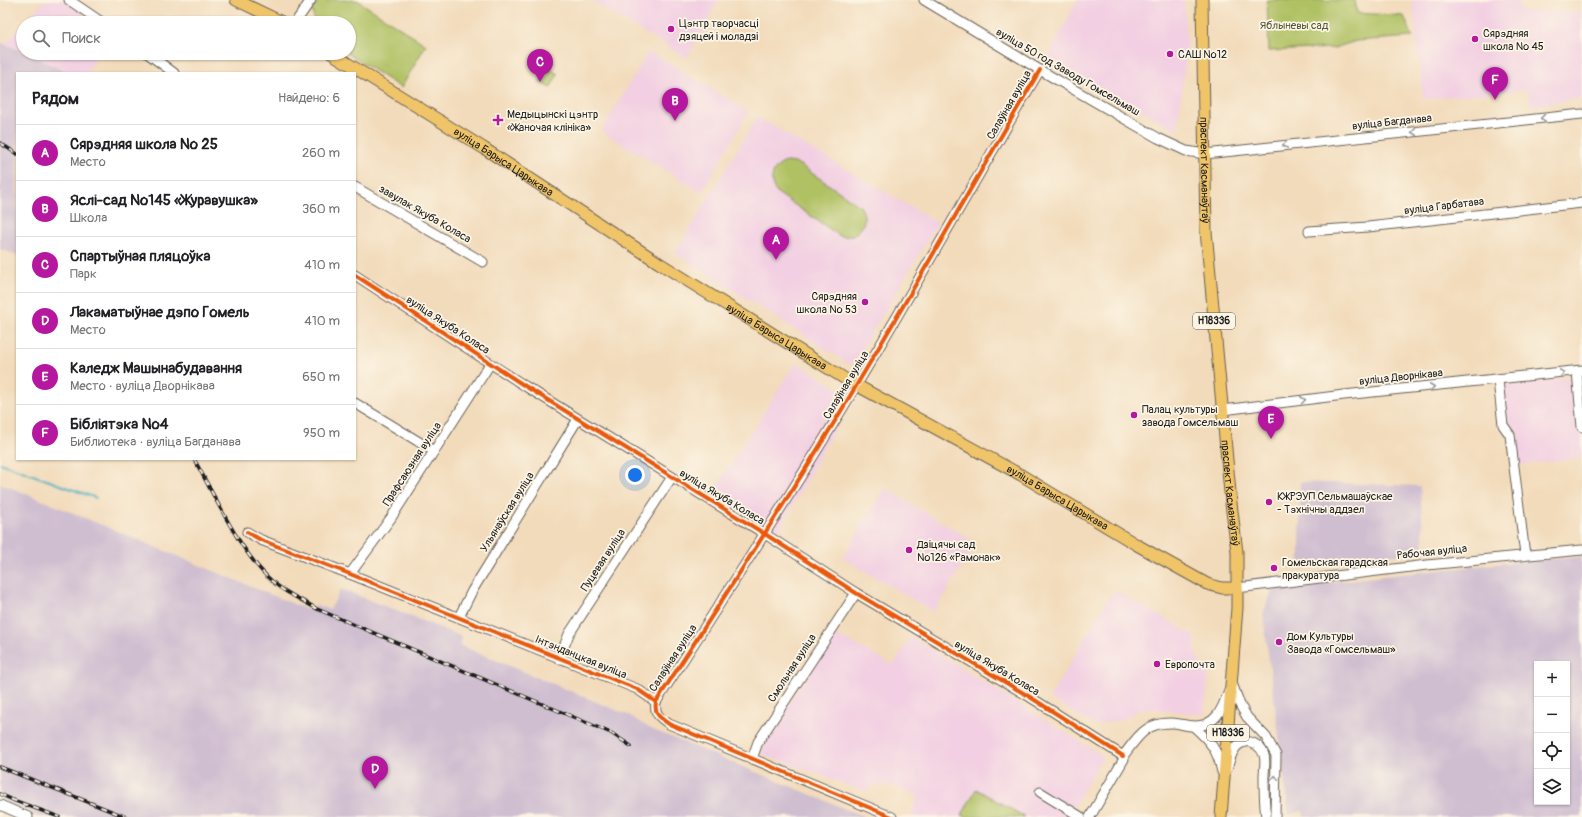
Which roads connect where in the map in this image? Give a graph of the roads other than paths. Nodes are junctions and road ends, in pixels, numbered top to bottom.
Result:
1 (69, 0) edge
2 (236, 0) edge
3 (311, 0) edge
4 (924, 0) edge
5 (1202, 0) edge
6 (93, 16) edge
7 (269, 16) edge
8 (300, 16) edge
9 (156, 60) edge
10 (342, 60) edge
11 (1040, 70) junction
12 (173, 72) edge
13 (1582, 114) edge
14 (1205, 154) junction
15 (356, 188) edge
16 (1582, 203) edge
17 (1309, 231) dead end
18 (483, 262) dead end
19 (356, 276) edge
20 (490, 364) junction
21 (1579, 370) edge
22 (1498, 380) junction
23 (857, 385) junction
24 (356, 404) edge
25 (1223, 410) junction
26 (578, 419) junction
27 (1581, 427) edge
28 (434, 451) junction
29 (672, 477) junction
30 (247, 532) dead end
31 (765, 534) junction
32 (1582, 550) edge
33 (1525, 555) junction
34 (350, 574) junction
35 (1237, 588) junction
36 (856, 593) junction
37 (459, 618) junction
38 (559, 659) junction
39 (1232, 683) junction
40 (656, 702) junction
41 (1193, 726) junction
42 (1123, 756) junction
43 (752, 759) junction
44 (1224, 782) junction
45 (1040, 792) dead end
46 (0, 805) edge
47 (28, 817) edge
48 (892, 817) edge
49 (1081, 817) edge
50 (1090, 817) edge
51 (1221, 817) edge
52 (1266, 817) edge
53 (1275, 817) edge

1 - 6 street
2 - 7 main road
3 - 8 street
4 - 11 street, вуліца 50 год Заводу Гомсельмаш
5 - 14 main road, праспект Касманаўтаў / Н18336
9 - 12 street
10 - 23 main road, вуліца Барыса Царыкава
11 - 14 street, вуліца 50 год Заводу Гомсельмаш
11 - 23 street, Салаўіная вуліца
13 -> 14 street, вуліца Багданава
14 - 25 main road, праспект Касманаўтаў / Н18336
15 - 18 street, завулак Якуба Коласа
16 - 17 street, вуліца Гарбатава
19 - 20 street, вуліца Якуба Коласа
20 - 26 street, вуліца Якуба Коласа
20 - 28 street, Прафсаюзная вуліца
22 -> 21 street, вуліца Дворнікава
21 - 27 street
25 -> 22 street, вуліца Дворнікава
22 - 33 street
23 - 31 street, Салаўіная вуліца
23 - 35 main road, вуліца Барыса Царыкава
24 - 28 street
25 - 35 main road, праспект Касманаўтаў / Н18336
26 - 29 street, вуліца Якуба Коласа
26 - 37 street, Ульянаўская вуліца
28 - 34 street, Прафсаюзная вуліца
29 - 31 street, вуліца Якуба Коласа
29 - 38 street, Пуцевая вуліца
30 - 34 street, Інтэнданцкая вуліца
31 - 36 street, вуліца Якуба Коласа
31 - 40 street, Салаўіная вуліца
32 - 33 street, Рабочая вуліца
33 - 35 street, Рабочая вуліца
34 - 37 street, Інтэнданцкая вуліца
35 - 39 main road, праспект Касманаўтаў / Н18336
36 - 42 street, вуліца Якуба Коласа
36 - 43 street, Смольная вуліца
37 - 38 street, Інтэнданцкая вуліца
38 - 40 street, Інтэнданцкая вуліца
39 - 41 street
39 - 44 main road, праспект Касманаўтаў / Н18336
53 -> 39 street
40 - 43 street
41 - 42 street
41 - 44 street
42 - 50 street
43 - 48 street
44 - 51 main road, праспект Касманаўтаў / Н18336
44 - 52 street
45 - 49 street
46 - 47 street

